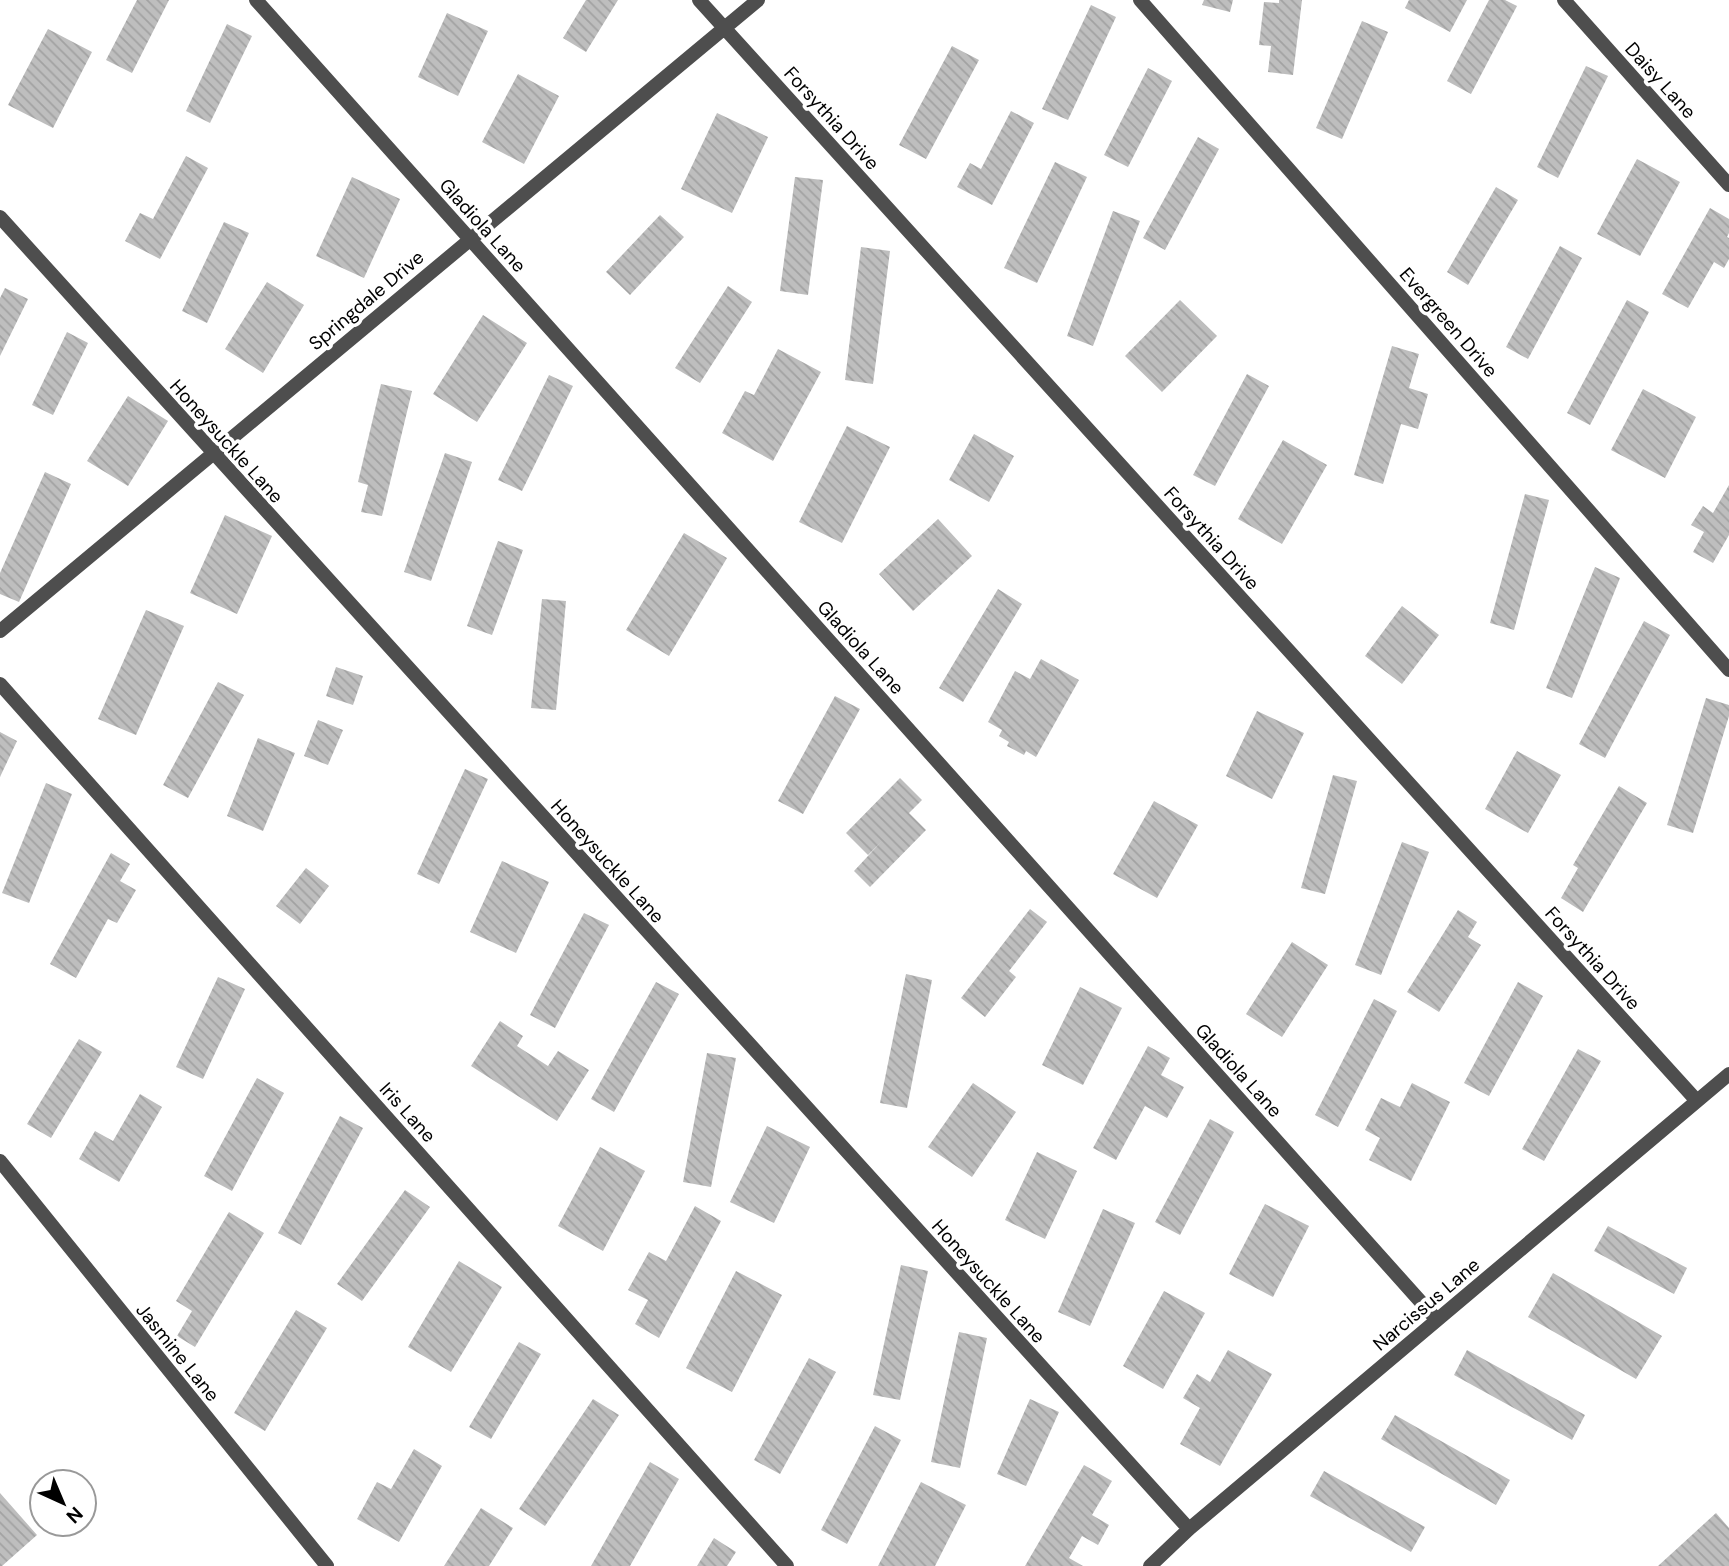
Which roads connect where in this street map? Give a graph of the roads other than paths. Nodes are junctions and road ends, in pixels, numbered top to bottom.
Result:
1 (256, 0) edge
2 (699, 0) edge
3 (758, 0) edge
4 (1140, 0) edge
5 (1564, 0) edge
6 (724, 28) junction
7 (1729, 185) edge
8 (0, 217) edge
9 (469, 239) junction
10 (213, 454) junction
11 (0, 631) edge
12 (1729, 670) edge
13 (0, 684) edge
14 (1729, 1074) edge
15 (1698, 1101) junction
16 (0, 1161) edge
17 (1437, 1320) junction
18 (1189, 1529) junction
19 (327, 1566) edge
20 (787, 1566) edge
21 (1150, 1566) edge

1 - 9 street, Gladiola Lane
2 - 6 street, Forsythia Drive
3 - 6 street, Springdale Drive
4 - 12 street, Evergreen Drive
5 - 7 street, Daisy Lane
6 - 9 street, Springdale Drive
6 - 15 street, Forsythia Drive
8 - 10 street, Honeysuckle Lane
9 - 10 street, Springdale Drive
9 - 17 street, Gladiola Lane
10 - 11 street, Springdale Drive
10 - 18 street, Honeysuckle Lane
13 - 20 street, Iris Lane
14 - 15 street, Narcissus Lane
15 - 17 street, Narcissus Lane
16 - 19 street, Jasmine Lane
17 - 18 street, Narcissus Lane
18 - 21 street, Narcissus Lane

